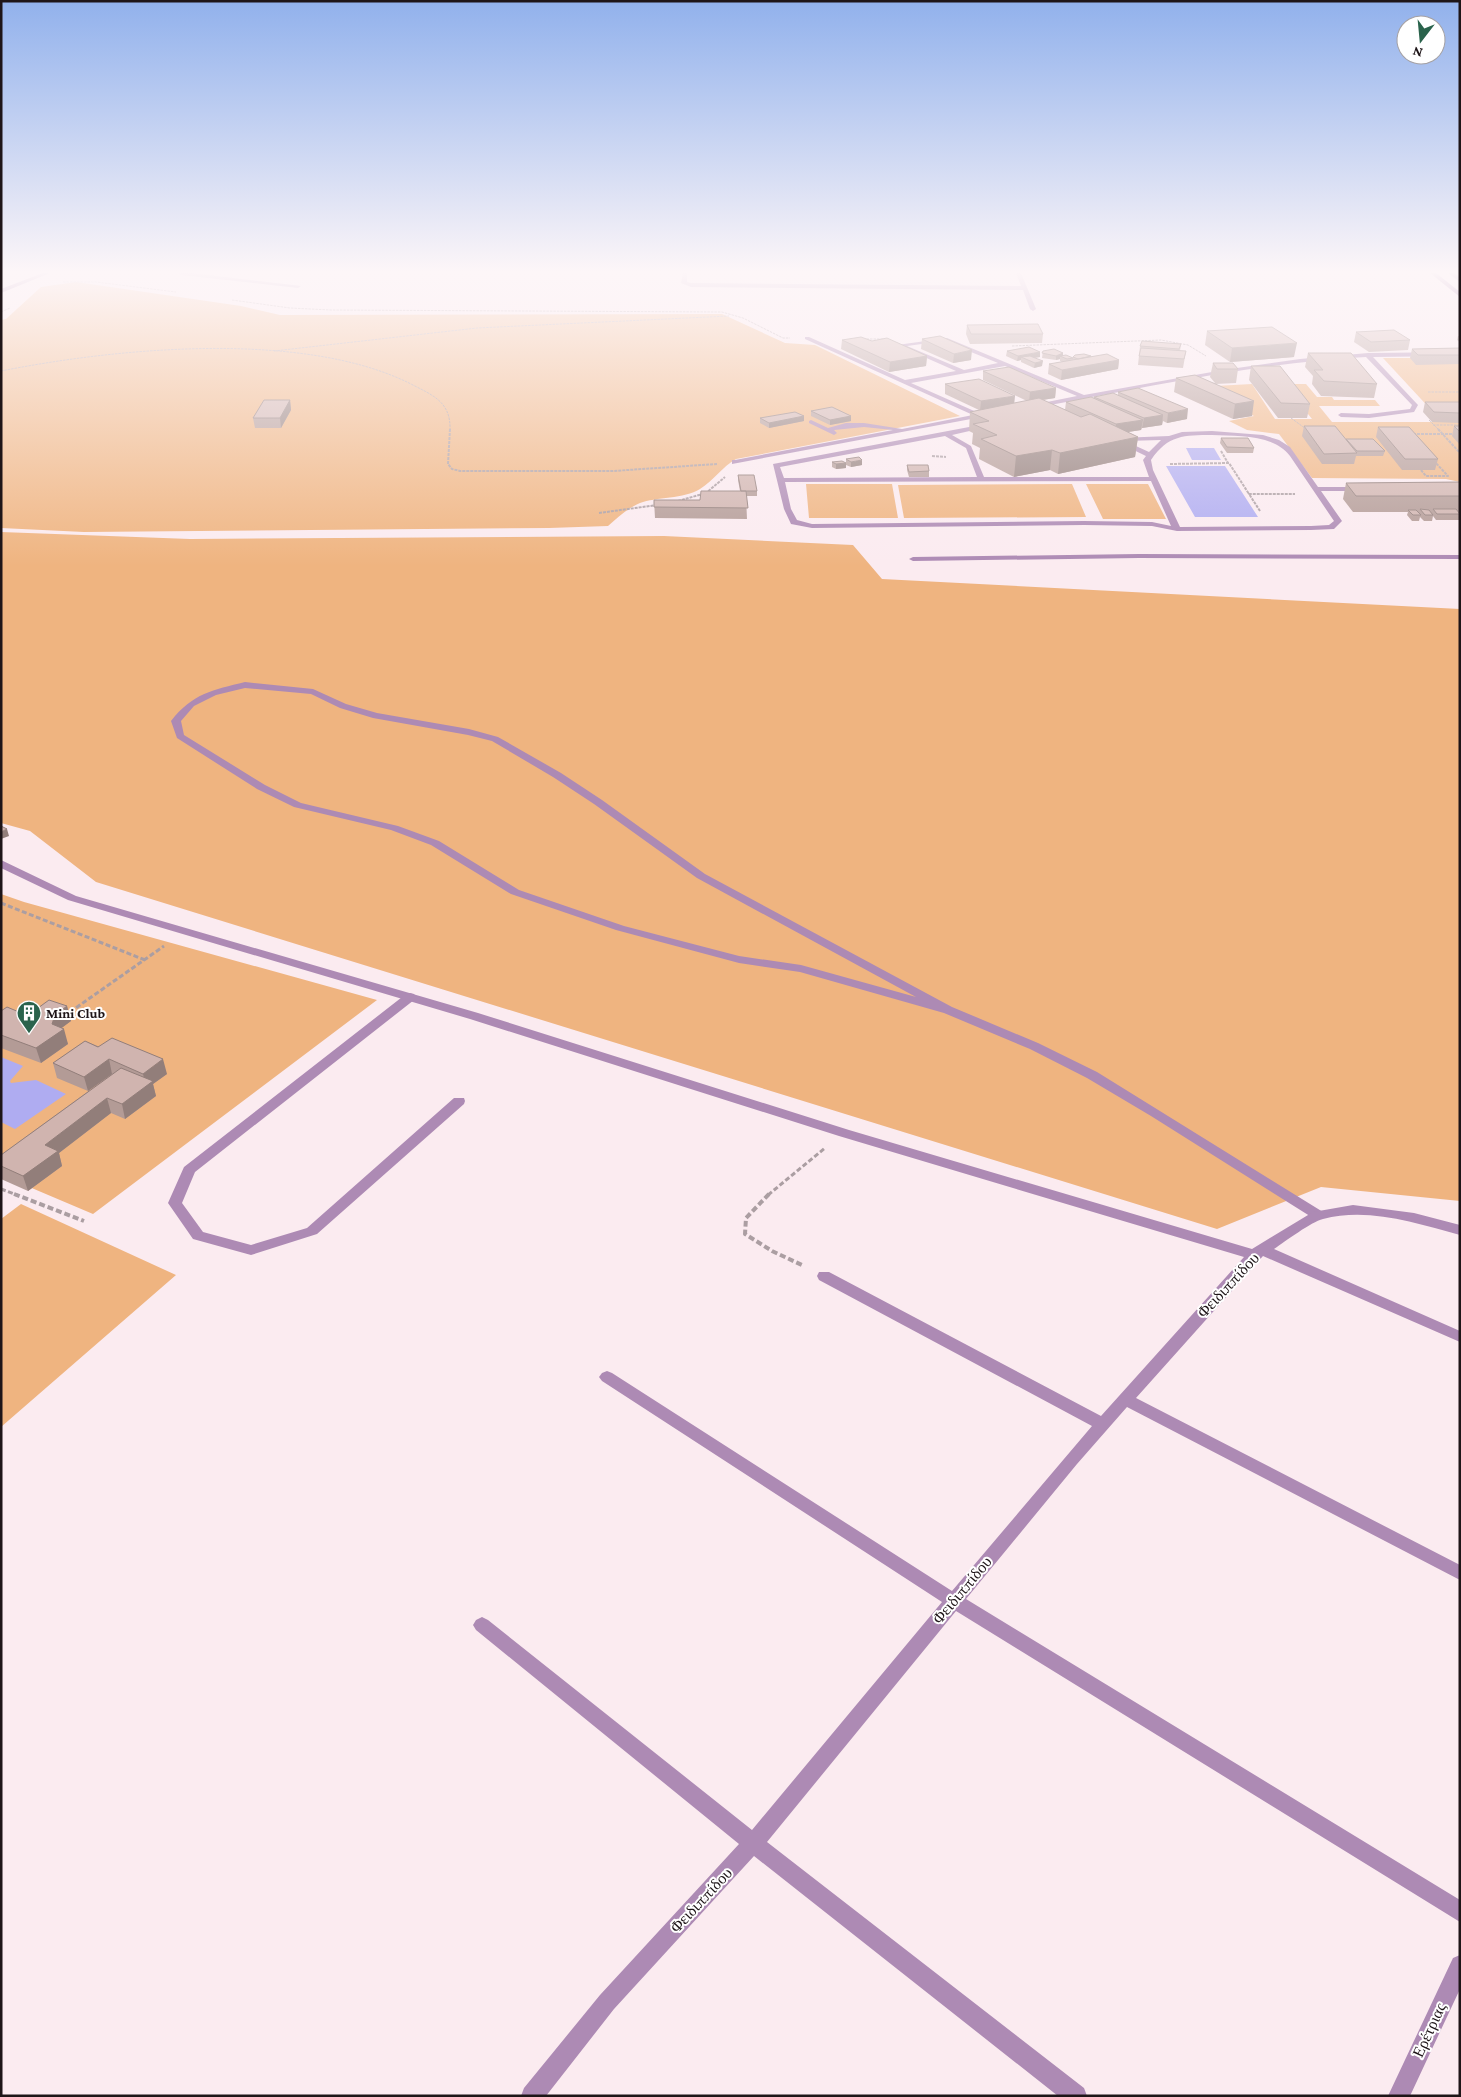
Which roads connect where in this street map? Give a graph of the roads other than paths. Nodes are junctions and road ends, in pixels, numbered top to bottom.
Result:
1 (879, 371) edge
2 (962, 371) edge
3 (1022, 371) edge
4 (1224, 371) edge
5 (1383, 371) edge
6 (904, 382) junction
7 (1084, 397) junction
8 (1029, 407) edge
9 (990, 414) edge
10 (1340, 415) dead end
11 (980, 416) junction
12 (811, 422) dead end
13 (992, 424) edge
14 (828, 430) junction
15 (907, 430) junction
16 (946, 434) junction
17 (1171, 437) junction
18 (849, 442) junction
19 (1150, 455) junction
20 (735, 462) road end
21 (981, 479) junction
22 (1153, 479) junction
23 (781, 480) junction
24 (1370, 489) edge
25 (1317, 491) junction
26 (1177, 529) junction
27 (1460, 557) edge
28 (913, 559) dead end
29 (1, 863) edge
30 (410, 997) junction
31 (948, 1010) junction
32 (459, 1101) dead end
33 (1318, 1215) junction
34 (1460, 1230) edge
35 (1257, 1252) junction
36 (824, 1276) road end
37 (1460, 1338) edge
38 (607, 1377) dead end
39 (1125, 1399) junction
40 (1103, 1424) junction
41 (1460, 1573) edge
42 (954, 1601) junction
43 (482, 1625) dead end
44 (753, 1843) junction
45 (1460, 1912) edge
46 (1460, 1965) edge
47 (532, 2096) edge
48 (1076, 2096) edge
49 (1399, 2096) edge

1 - 6 street
2 - 6 street
3 - 7 street
4 - 7 street
5 - 10 street
6 - 11 street
7 - 8 street
9 - 11 street
11 - 15 street
12 - 14 street
13 - 16 street
14 - 15 street
14 - 18 street
15 - 18 street
16 - 21 street
16 - 23 street
17 - 19 street
17 - 19 street
17 - 25 street
18 - 20 street
19 - 22 street
21 - 22 street
21 - 23 street
22 - 26 street
23 - 26 street
24 - 25 street
25 - 26 street
27 - 28 street
29 - 30 street
30 - 32 street
30 - 35 street
31 - 31 street
31 - 33 street
33 - 34 street, Φειδιππίδου
33 - 35 street, Φειδιππίδου
35 - 37 street
35 - 39 street, Φειδιππίδου
36 - 40 street
38 - 42 street
39 - 40 street, Φειδιππίδου
39 - 41 street
40 - 42 street, Φειδιππίδου
42 - 44 street, Φειδιππίδου
42 - 45 street
43 - 44 street
44 - 47 street, Φειδιππίδου
44 - 48 street
46 - 49 street, Ερέτριας

